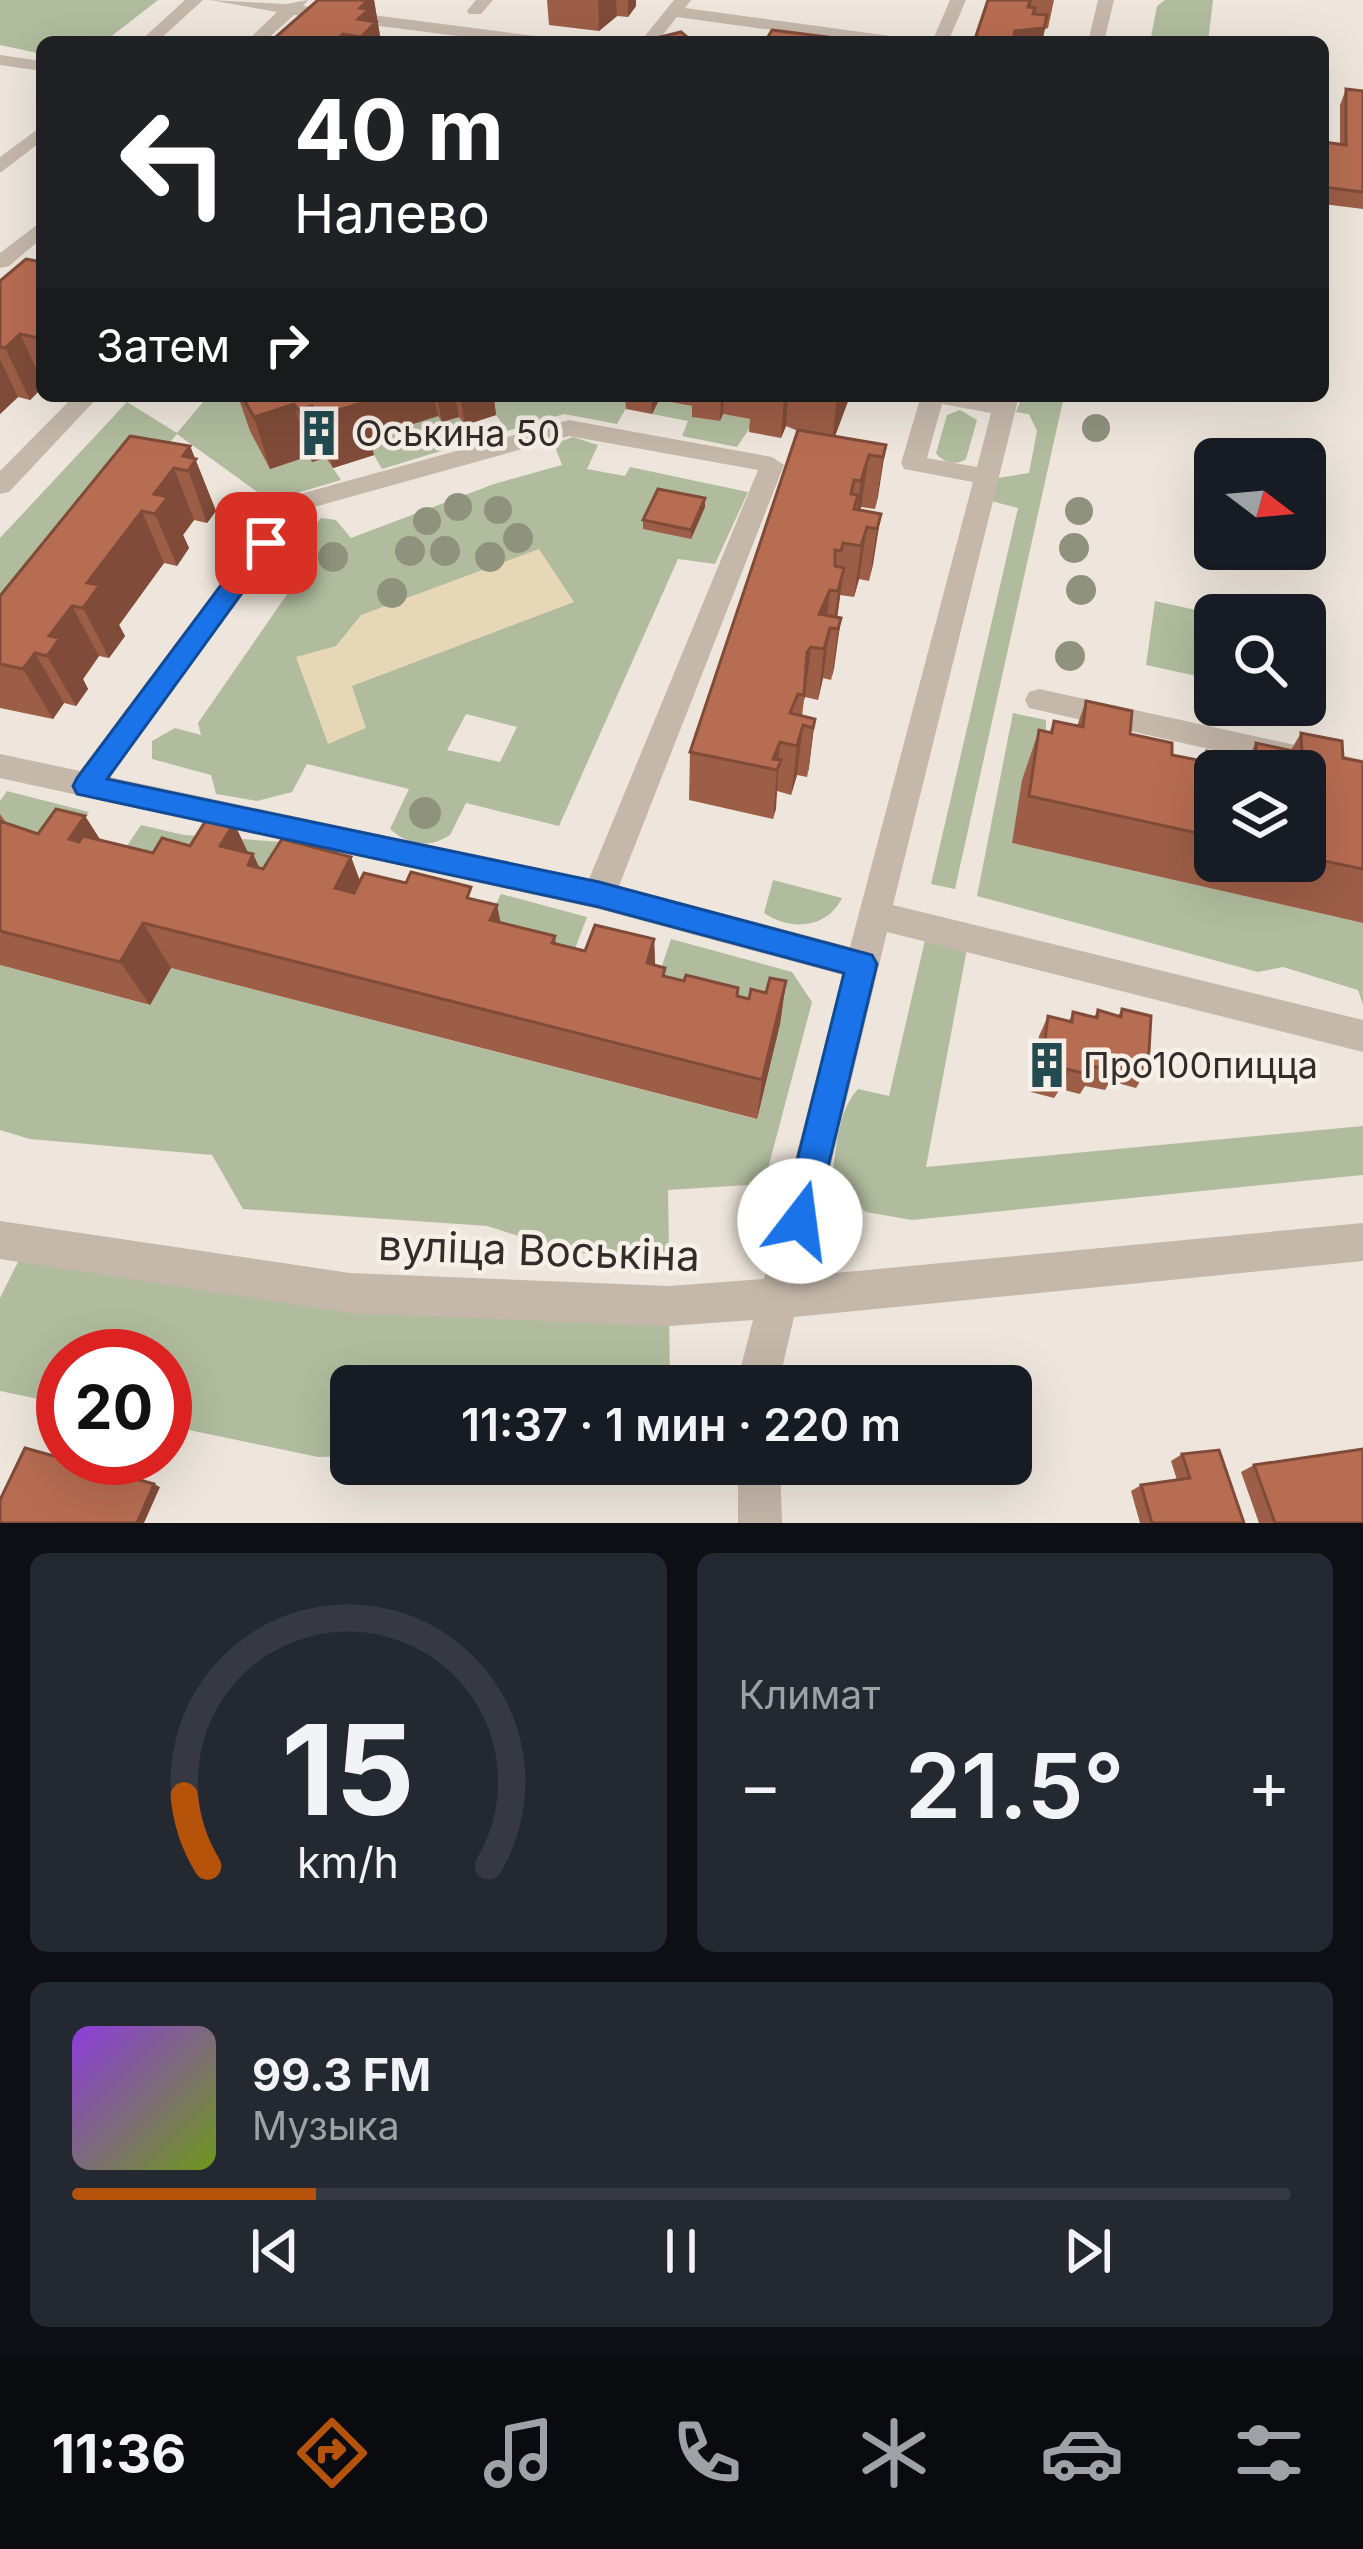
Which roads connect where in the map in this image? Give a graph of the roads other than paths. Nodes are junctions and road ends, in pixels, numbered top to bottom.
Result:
1 (195, 0) edge
2 (218, 0) edge
3 (958, 0) edge
4 (1106, 0) edge
5 (295, 5) edge
6 (678, 6) edge
7 (435, 35) edge
8 (154, 36) edge
9 (261, 36) edge
10 (654, 36) edge
11 (861, 36) edge
12 (943, 36) edge
13 (1097, 36) edge
14 (0, 60) edge
15 (36, 65) edge
16 (36, 137) edge
17 (0, 167) edge
18 (36, 232) edge
19 (1, 262) edge
20 (0, 287) edge
21 (82, 402) edge
22 (933, 402) edge
23 (1005, 402) edge
24 (987, 477) junction
25 (0, 486) edge
26 (1039, 700) dead end
27 (0, 766) edge
28 (1363, 772) edge
29 (86, 786) junction
30 (599, 895) junction
31 (875, 915) junction
32 (862, 964) junction
33 (1363, 1036) edge
34 (0, 1240) edge
35 (1363, 1242) edge
36 (777, 1301) junction
37 (762, 1365) edge
38 (759, 1485) edge
39 (760, 1523) edge

1 - 8 street
2 - 5 street
3 - 12 street
4 - 13 street
5 - 7 street
5 - 9 street
6 - 10 street
6 - 11 street
14 - 15 street
16 - 17 street
18 - 19 street
19 - 20 street
21 - 25 street
22 - 24 street
23 - 24 street
24 - 31 street
26 - 28 street
27 - 29 street
29 - 30 street
29 - 30 street
30 - 32 street
31 - 32 street
31 - 33 street
32 - 36 street
34 - 36 street, вуліца Воськіна
35 - 36 street, вуліца Воськіна
36 - 37 street
38 - 39 street

